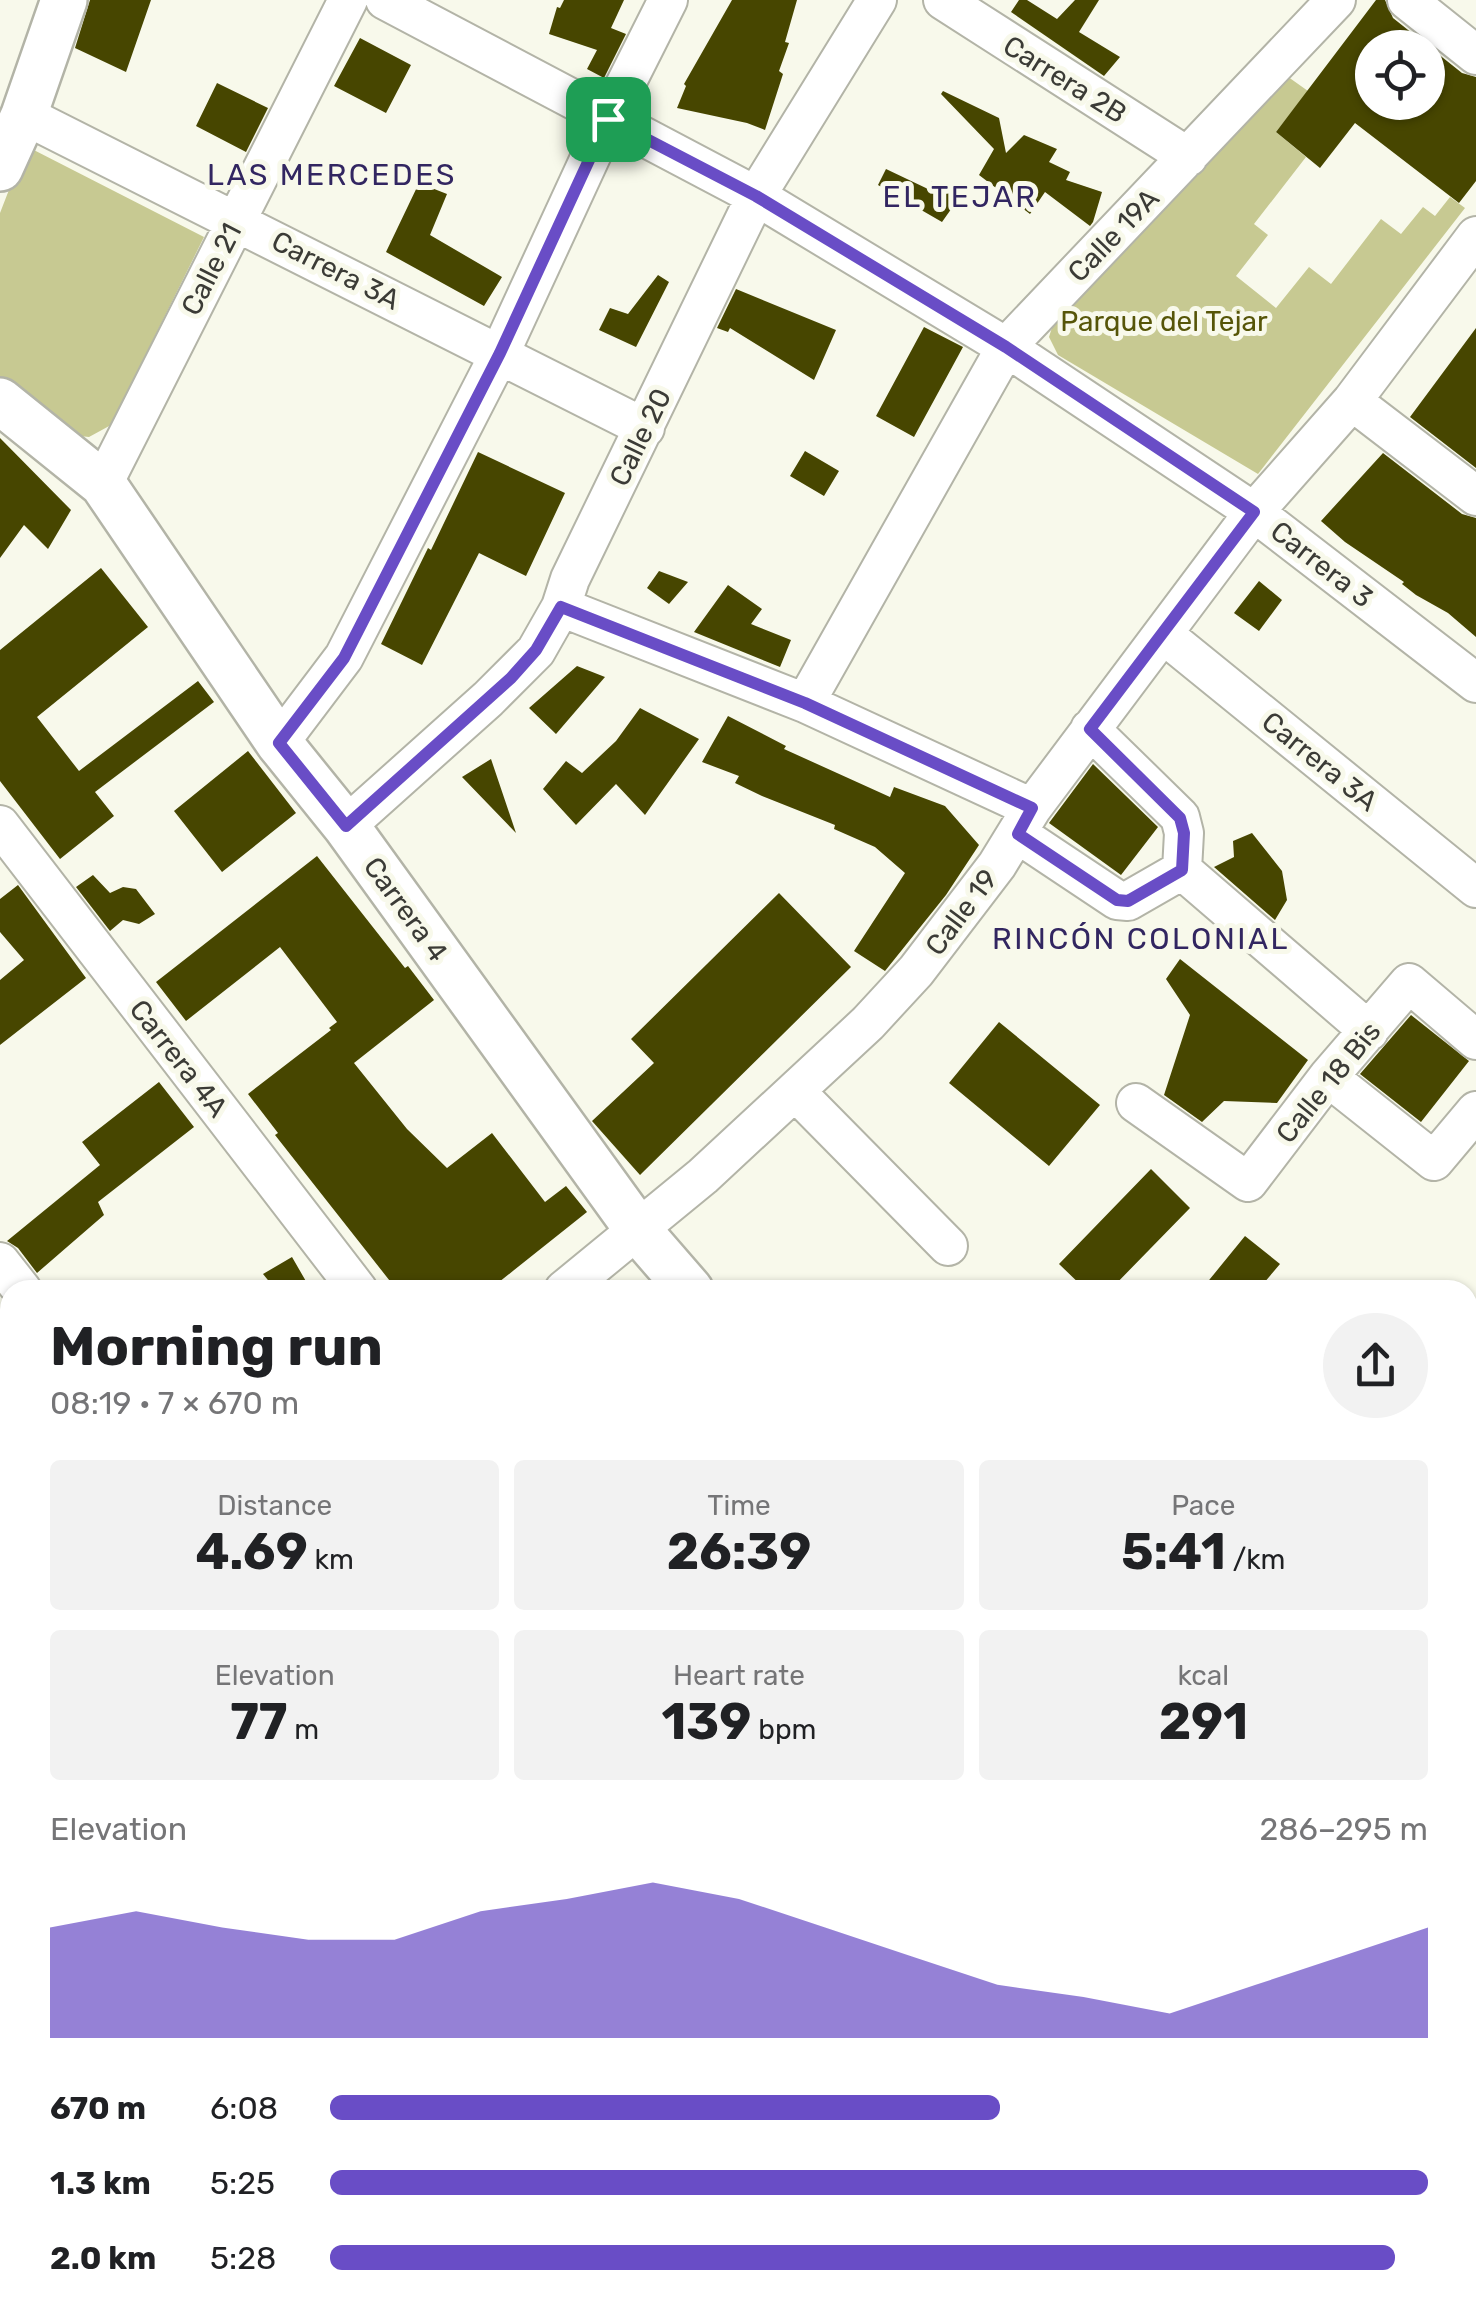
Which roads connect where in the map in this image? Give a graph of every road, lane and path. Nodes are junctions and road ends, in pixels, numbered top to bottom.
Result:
1 (64, 0) edge
2 (348, 0) edge
3 (385, 0) edge
4 (668, 0) edge
5 (876, 0) edge
6 (943, 0) edge
7 (1336, 0) edge
8 (1406, 0) edge
9 (996, 14) edge
10 (1476, 54) edge
11 (608, 119) junction
12 (8, 146) edge
13 (1188, 158) junction
14 (756, 196) junction
15 (236, 219) junction
16 (1476, 236) edge
17 (1006, 347) junction
18 (500, 353) junction
19 (0, 401) edge
20 (1352, 402) junction
21 (645, 428) junction
22 (104, 484) junction
23 (1476, 496) edge
24 (1254, 512) junction
25 (561, 607) junction
26 (1163, 634) junction
27 (1476, 683) edge
28 (805, 703) junction
29 (1090, 729) junction
30 (279, 743) junction
31 (1025, 821) junction
32 (0, 824) edge
33 (346, 826) junction
34 (1182, 870) junction
35 (1476, 888) edge
36 (1369, 1030) junction
37 (1476, 1040) edge
38 (1328, 1077) junction
39 (796, 1092) junction
40 (1136, 1103) dead end
41 (1476, 1111) edge
42 (638, 1230) junction
43 (948, 1246) dead end
44 (350, 1280) edge
45 (576, 1280) edge
46 (681, 1280) edge

1 - 12 street
2 - 15 street, Calle 21
3 - 11 street, Carrera 3
4 - 11 street
5 - 14 street, Calle 20
6 - 9 street, Carrera 2B
7 - 13 street, Calle 19A
8 - 10 street
9 - 13 street, Carrera 2B
11 - 14 street, Carrera 3
11 - 18 street
12 - 15 street, Carrera 3A
13 - 17 street, Calle 19A
14 - 17 street, Carrera 3
14 - 21 street, Calle 20
15 - 18 street, Carrera 3A
15 - 22 street, Calle 21
16 - 20 street, Calle 19
17 - 24 street, Carrera 3
17 - 28 street, Calle 19A
18 - 21 street, Carrera 3A
18 - 30 street
19 - 22 street, Carrera 4
20 - 23 street
20 - 24 street, Calle 19
21 - 25 street, Calle 20
22 - 30 street, Carrera 4
24 - 26 street, Calle 19
24 - 27 street, Carrera 3
25 - 28 street
25 - 33 street, Calle 20
26 - 29 street, Calle 19
26 - 35 street, Carrera 3A
28 - 31 street
29 - 31 street, Calle 19
29 - 34 street
30 - 33 street, Carrera 4
31 - 34 street
31 - 39 street, Calle 19
32 - 44 street, Carrera 4A
33 - 42 street, Carrera 4
34 - 36 street
36 - 37 street, Calle 18 Bis
36 - 38 street, Calle 18 Bis
38 - 40 street, Calle 18 Bis
38 - 41 street
39 - 42 street, Calle 19
39 - 43 street
42 - 45 street, Calle 19
42 - 46 street, Carrera 4

